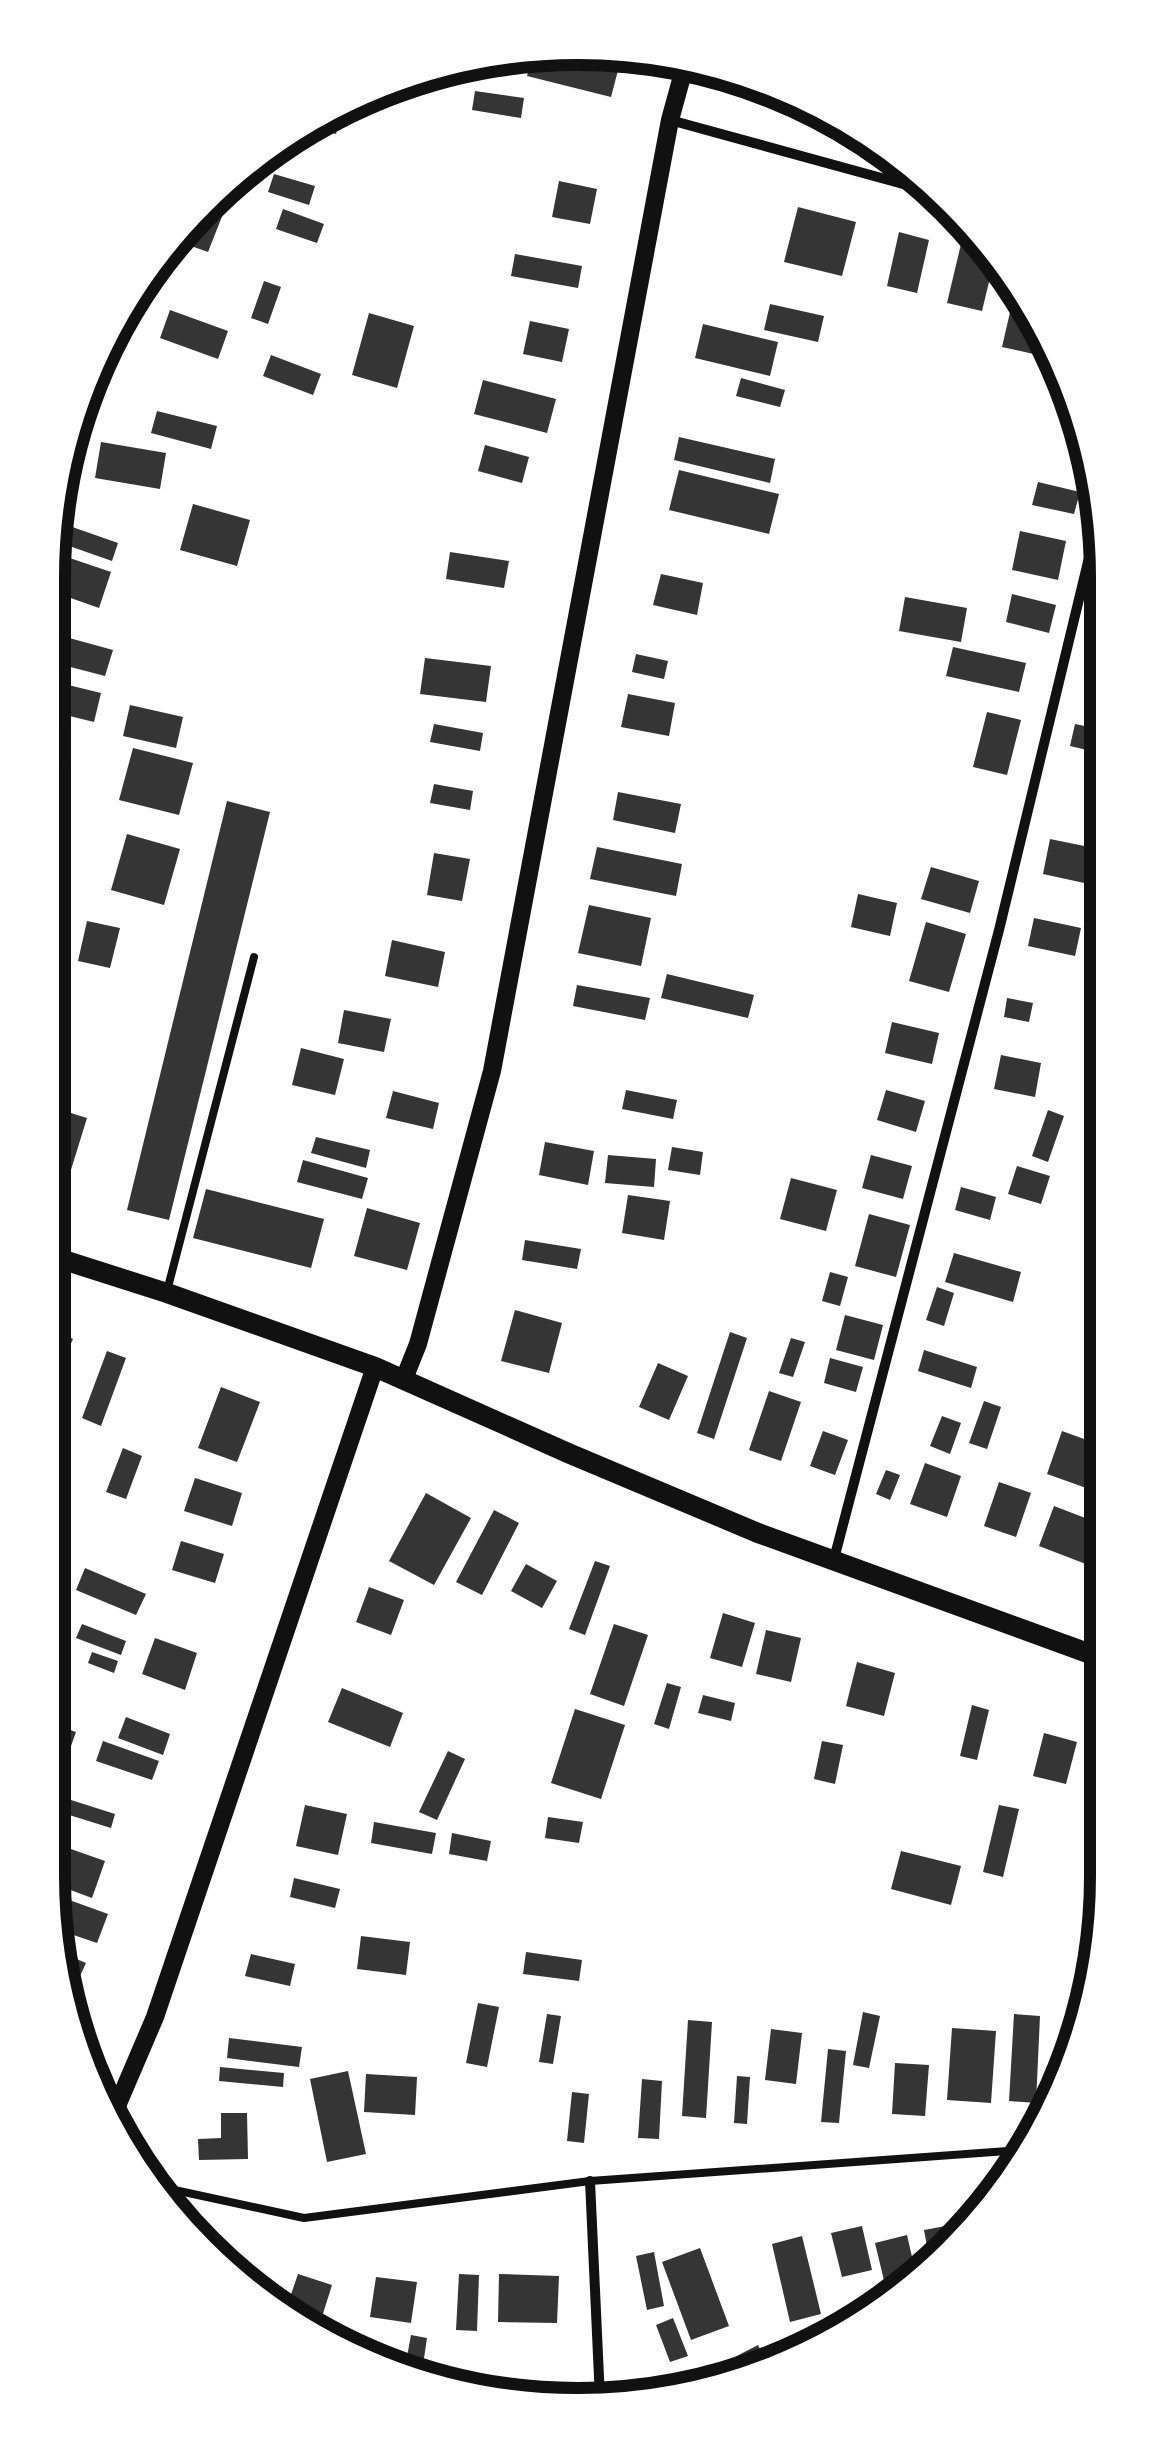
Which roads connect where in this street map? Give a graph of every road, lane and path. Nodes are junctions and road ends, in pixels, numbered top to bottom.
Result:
1 (682, 76) edge
2 (670, 120) junction
3 (908, 186) edge
4 (1089, 557) edge
5 (254, 957) dead end
6 (65, 1260) edge
7 (167, 1293) junction
8 (375, 1367) junction
9 (404, 1379) junction
10 (834, 1560) junction
11 (1090, 1654) edge
12 (118, 2103) edge
13 (1010, 2151) edge
14 (590, 2181) junction
15 (173, 2190) edge
16 (599, 2387) edge

1 - 2 street
2 - 3 street
2 - 9 street
4 - 10 street
5 - 7 lane
6 - 7 main road
7 - 8 main road
8 - 9 main road
8 - 12 street
9 - 10 main road
10 - 11 main road
13 - 14 lane
14 - 15 lane
14 - 16 street

